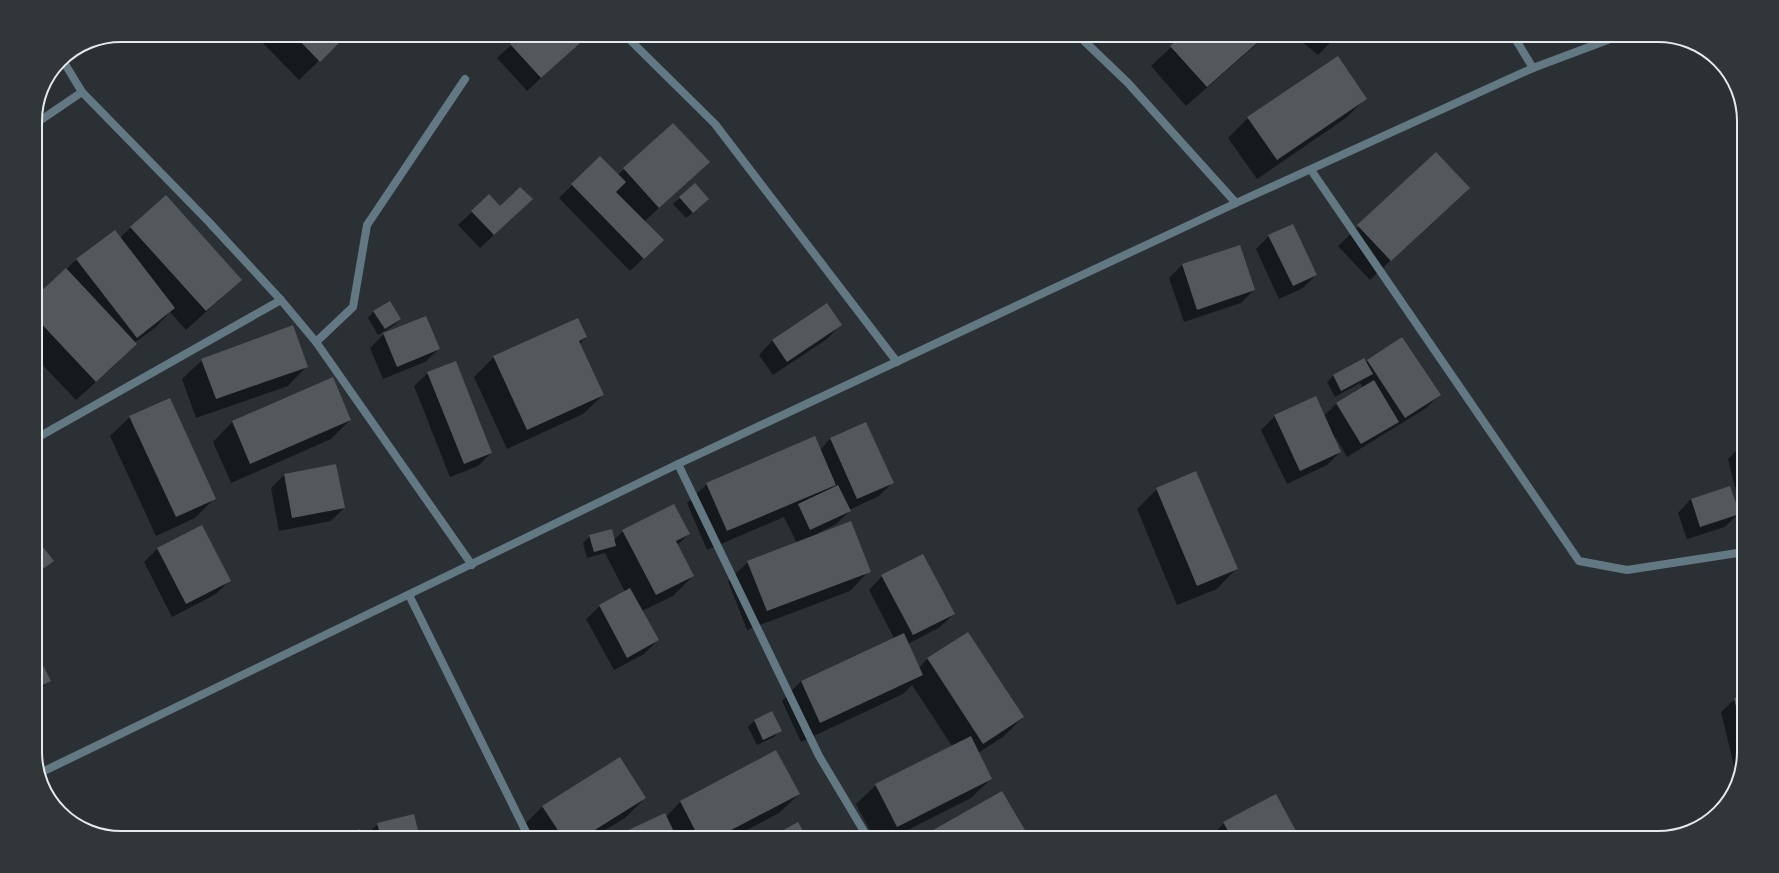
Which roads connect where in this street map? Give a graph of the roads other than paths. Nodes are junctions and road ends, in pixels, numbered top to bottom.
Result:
1 (631, 42) edge
2 (1085, 42) edge
3 (1517, 42) edge
4 (1603, 42) edge
5 (65, 65) edge
6 (1533, 68) junction
7 (465, 79) dead end
8 (82, 92) junction
9 (42, 119) edge
10 (1311, 170) junction
11 (1236, 203) junction
12 (281, 300) junction
13 (316, 342) junction
14 (897, 362) junction
15 (42, 435) edge
16 (678, 464) junction
17 (1737, 553) edge
18 (472, 565) junction
19 (408, 595) junction
20 (45, 771) edge
21 (526, 831) edge
22 (864, 831) edge

1 - 14 street
2 - 11 street
3 - 6 street
4 - 6 street
5 - 8 street
6 - 10 street
7 - 13 street
8 - 9 street
8 - 12 street
10 - 11 street
10 - 17 street
11 - 14 street
12 - 13 street
12 - 15 street
13 - 18 street
14 - 16 street
16 - 18 street
16 - 22 street
18 - 19 street
19 - 20 street
19 - 21 street

